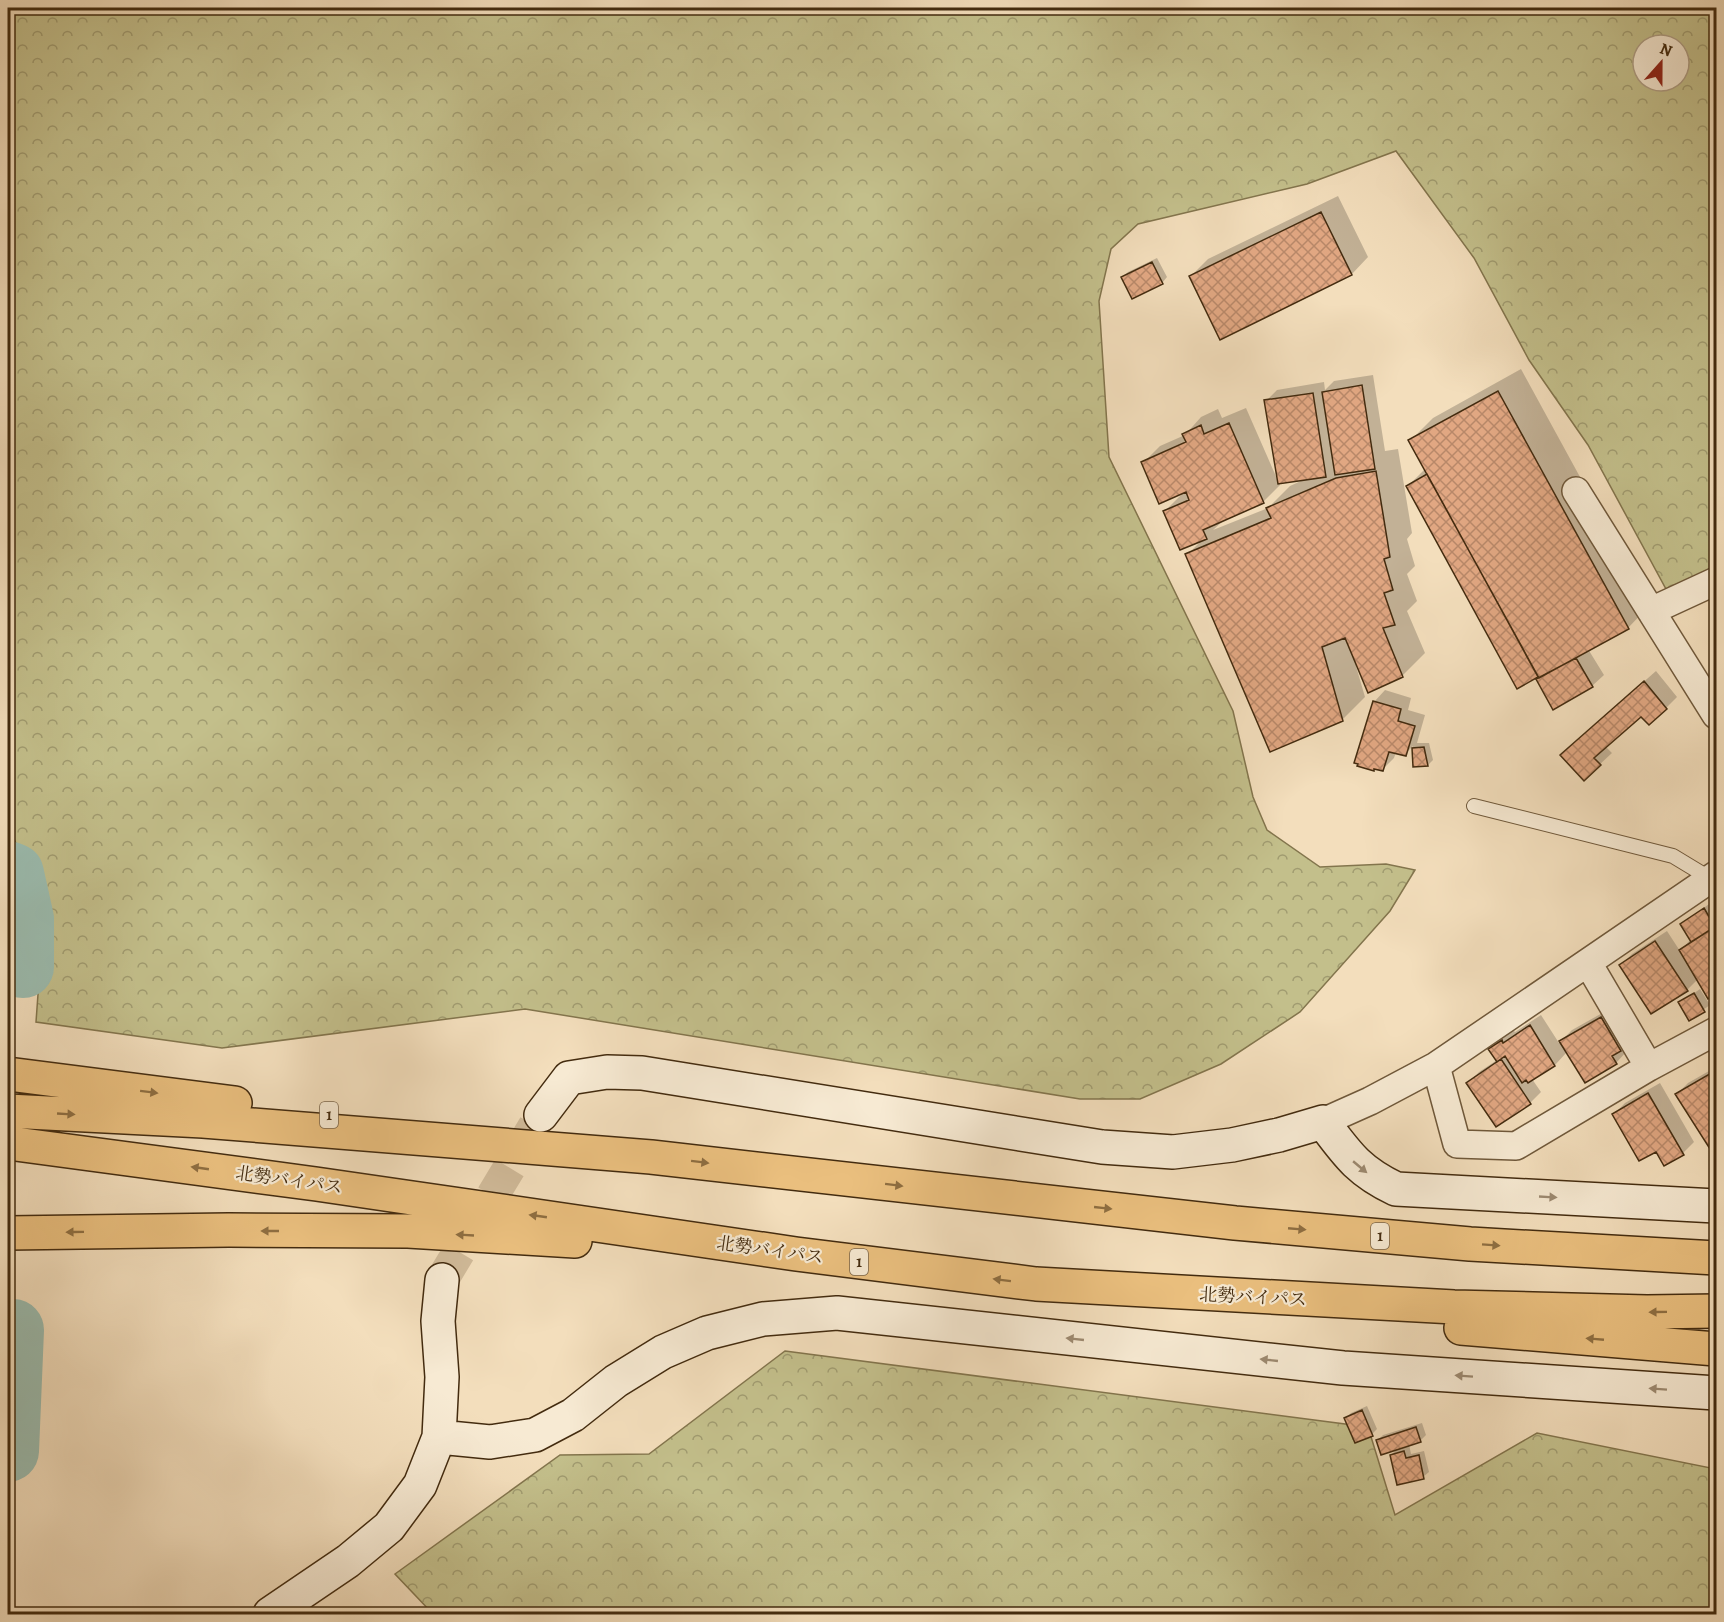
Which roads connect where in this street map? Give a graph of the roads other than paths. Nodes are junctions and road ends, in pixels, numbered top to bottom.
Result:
1 (1576, 491) dead end
2 (1716, 581) edge
3 (1651, 611) junction
4 (1716, 716) edge
5 (1474, 806) dead end
6 (1714, 877) edge
7 (1588, 963) junction
8 (1716, 1030) edge
9 (1436, 1066) junction
10 (1649, 1067) junction
11 (8, 1074) edge
12 (8, 1111) edge
13 (541, 1115) tunnel mouth
14 (1323, 1122) junction
15 (8, 1143) edge
16 (651, 1157) junction
17 (1716, 1206) edge
18 (8, 1233) edge
19 (1716, 1250) edge
20 (796, 1254) junction
21 (1675, 1257) junction
22 (1716, 1258) edge
23 (441, 1280) tunnel mouth
24 (1036, 1284) junction
25 (1716, 1311) edge
26 (1716, 1349) edge
27 (1716, 1392) edge
28 (439, 1437) junction
29 (270, 1614) edge

1 - 3 street
2 - 3 street
3 - 4 street
5 - 6 lane
6 - 7 street
7 - 9 street
7 - 10 street
8 - 10 street
9 - 10 street
9 - 14 street
11 -> 16 highway, 1
12 -> 16 highway, 1
13 - 14 street
14 -> 17 street
20 -> 15 highway, 北勢バイパス / 1
16 -> 21 highway, 1
20 -> 18 highway, 1
19 - 21 highway
24 -> 20 highway, 北勢バイパス / 1
21 - 22 highway, 1
23 - 28 street
25 -> 24 highway, 北勢バイパス / 1
26 -> 24 highway
27 -> 28 street
28 - 29 street

